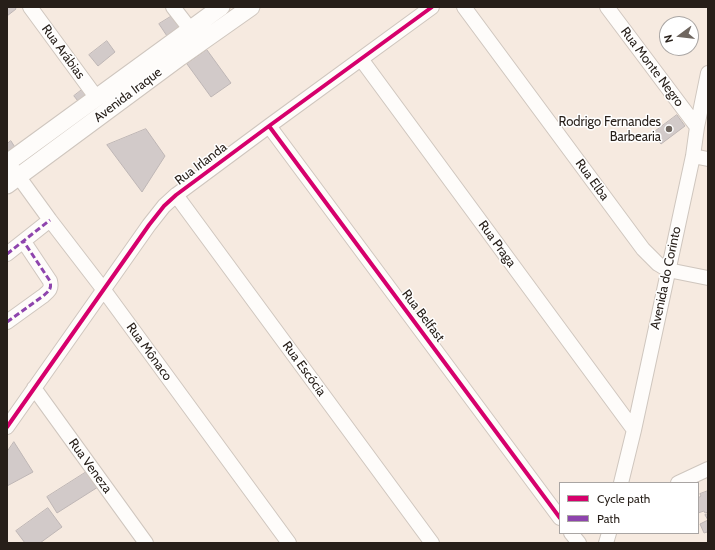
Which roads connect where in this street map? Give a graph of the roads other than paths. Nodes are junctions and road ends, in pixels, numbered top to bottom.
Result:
1 (30, 7) edge
2 (173, 7) edge
3 (221, 7) edge
4 (251, 7) edge
5 (432, 7) edge
6 (464, 7) edge
7 (607, 7) edge
8 (190, 29) junction
9 (361, 58) junction
10 (708, 73) edge
11 (96, 97) junction
12 (269, 126) junction
13 (697, 127) junction
14 (693, 156) junction
15 (708, 160) edge
16 (7, 161) edge
17 (13, 181) edge
18 (176, 195) junction
19 (50, 220) junction
20 (24, 242) junction
21 (7, 254) edge
22 (668, 270) junction
23 (708, 278) edge
24 (103, 289) junction
25 (7, 322) edge
26 (34, 388) junction
27 (7, 427) edge
28 (634, 430) junction
29 (708, 469) edge
30 (621, 482) edge
31 (680, 482) edge
32 (559, 517) edge
33 (572, 534) edge
34 (146, 543) edge
35 (289, 543) edge
36 (432, 543) edge
37 (579, 543) edge

1 - 11 street, Rua Arábias
2 - 8 street
3 - 8 street, Avenida Iraque
4 - 17 street, Avenida Iraque
5 - 9 street, Rua Irlanda
6 - 22 street, Rua Elba
7 - 13 street, Rua Monte Negro
8 - 11 street, Avenida Iraque
9 - 12 street, Rua Irlanda
9 - 28 street, Rua Praga
10 - 13 street, Avenida do Corinto
11 - 16 street, Avenida Iraque
12 - 18 street, Rua Irlanda
12 - 32 street, Rua Belfast
13 - 14 street, Avenida do Corinto
14 - 15 street
14 - 22 street, Avenida do Corinto
16 - 17 street, Rua Mônaco
17 - 19 street, Rua Mônaco
18 - 24 street, Rua Irlanda
18 - 36 street, Rua Escócia
19 - 20 street
19 - 24 street, Rua Mônaco
20 - 21 street
20 - 25 street
22 - 23 street
22 - 28 street, Avenida do Corinto
24 - 26 street, Rua Irlanda
24 - 35 street, Rua Mônaco
26 - 27 street, Rua Irlanda
26 - 34 street, Rua Veneza
28 - 30 street, Avenida do Corinto
29 - 31 street
33 - 37 street

